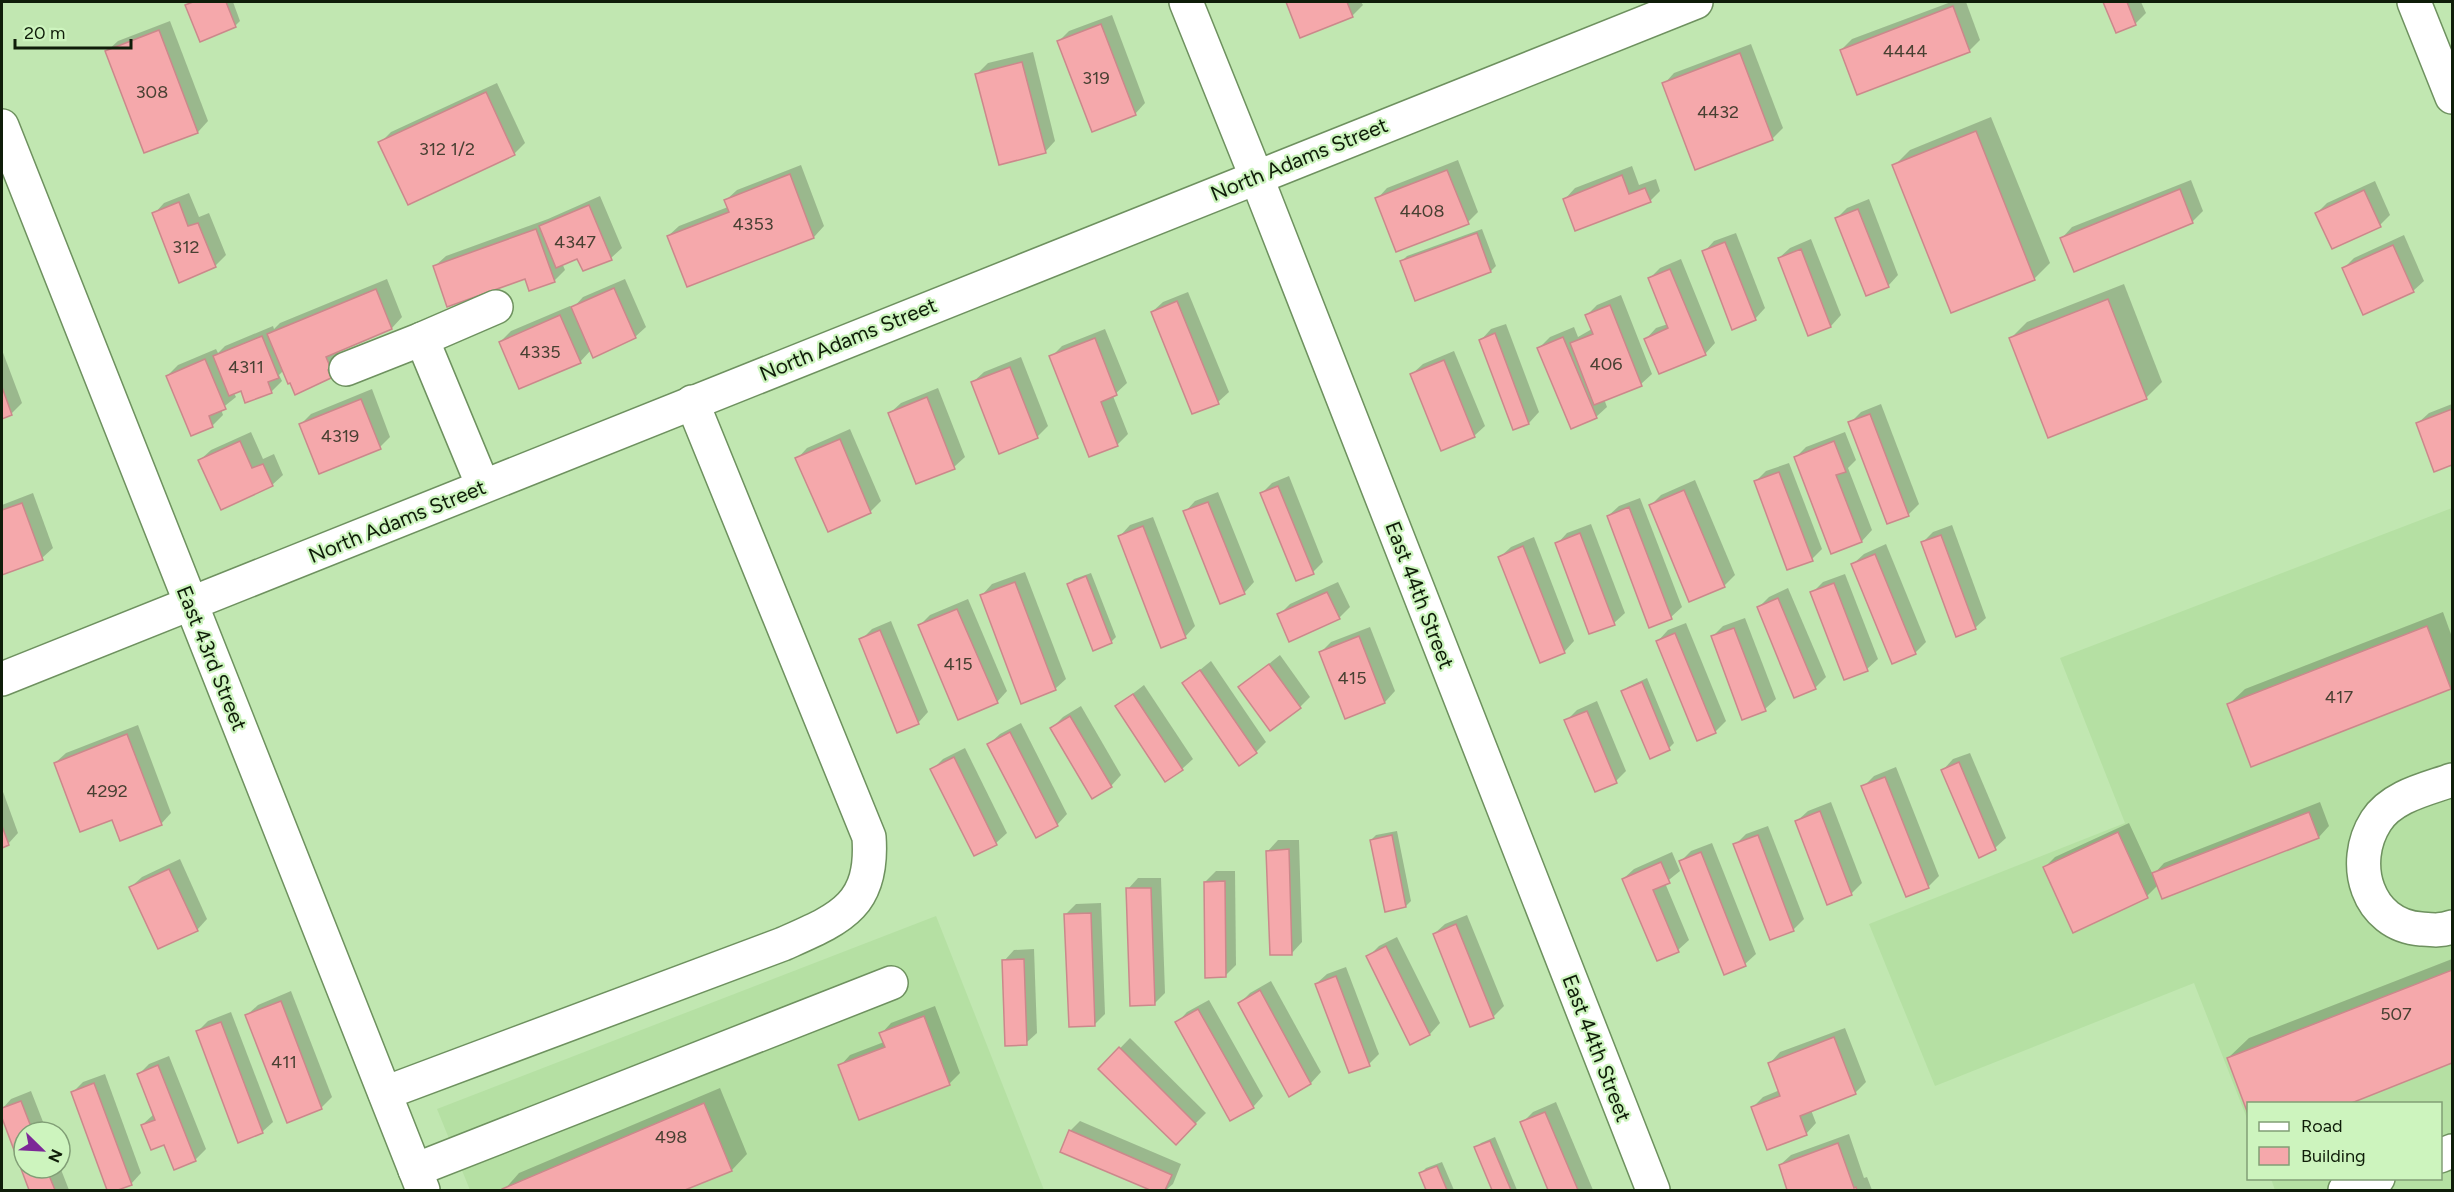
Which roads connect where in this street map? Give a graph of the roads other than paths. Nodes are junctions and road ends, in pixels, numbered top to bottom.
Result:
1 (1186, 2) edge
2 (1696, 2) edge
3 (2414, 2) edge
4 (2451, 91) edge
5 (2, 126) edge
6 (1256, 176) junction
7 (496, 307) dead end
8 (422, 339) junction
9 (346, 369) dead end
10 (692, 402) junction
11 (483, 486) junction
12 (191, 604) junction
13 (2, 679) edge
14 (2452, 780) edge
15 (2452, 927) edge
16 (891, 983) dead end
17 (385, 1093) junction
18 (419, 1180) edge
19 (2375, 1180) edge
20 (1653, 1191) edge
21 (2345, 1191) edge

1 - 6 street, East 44th Street
2 - 6 street, North Adams Street
3 - 4 street
5 - 12 street, East 43rd Street
6 - 10 street, North Adams Street
6 - 20 street, East 44th Street
7 - 8 street
8 - 9 street
8 - 11 street
10 - 11 street, North Adams Street
10 - 17 street
11 - 12 street, North Adams Street
12 - 13 street, North Adams Street
12 - 17 street, East 43rd Street
14 - 15 street
16 - 18 street
17 - 18 street, East 43rd Street
19 - 21 street

